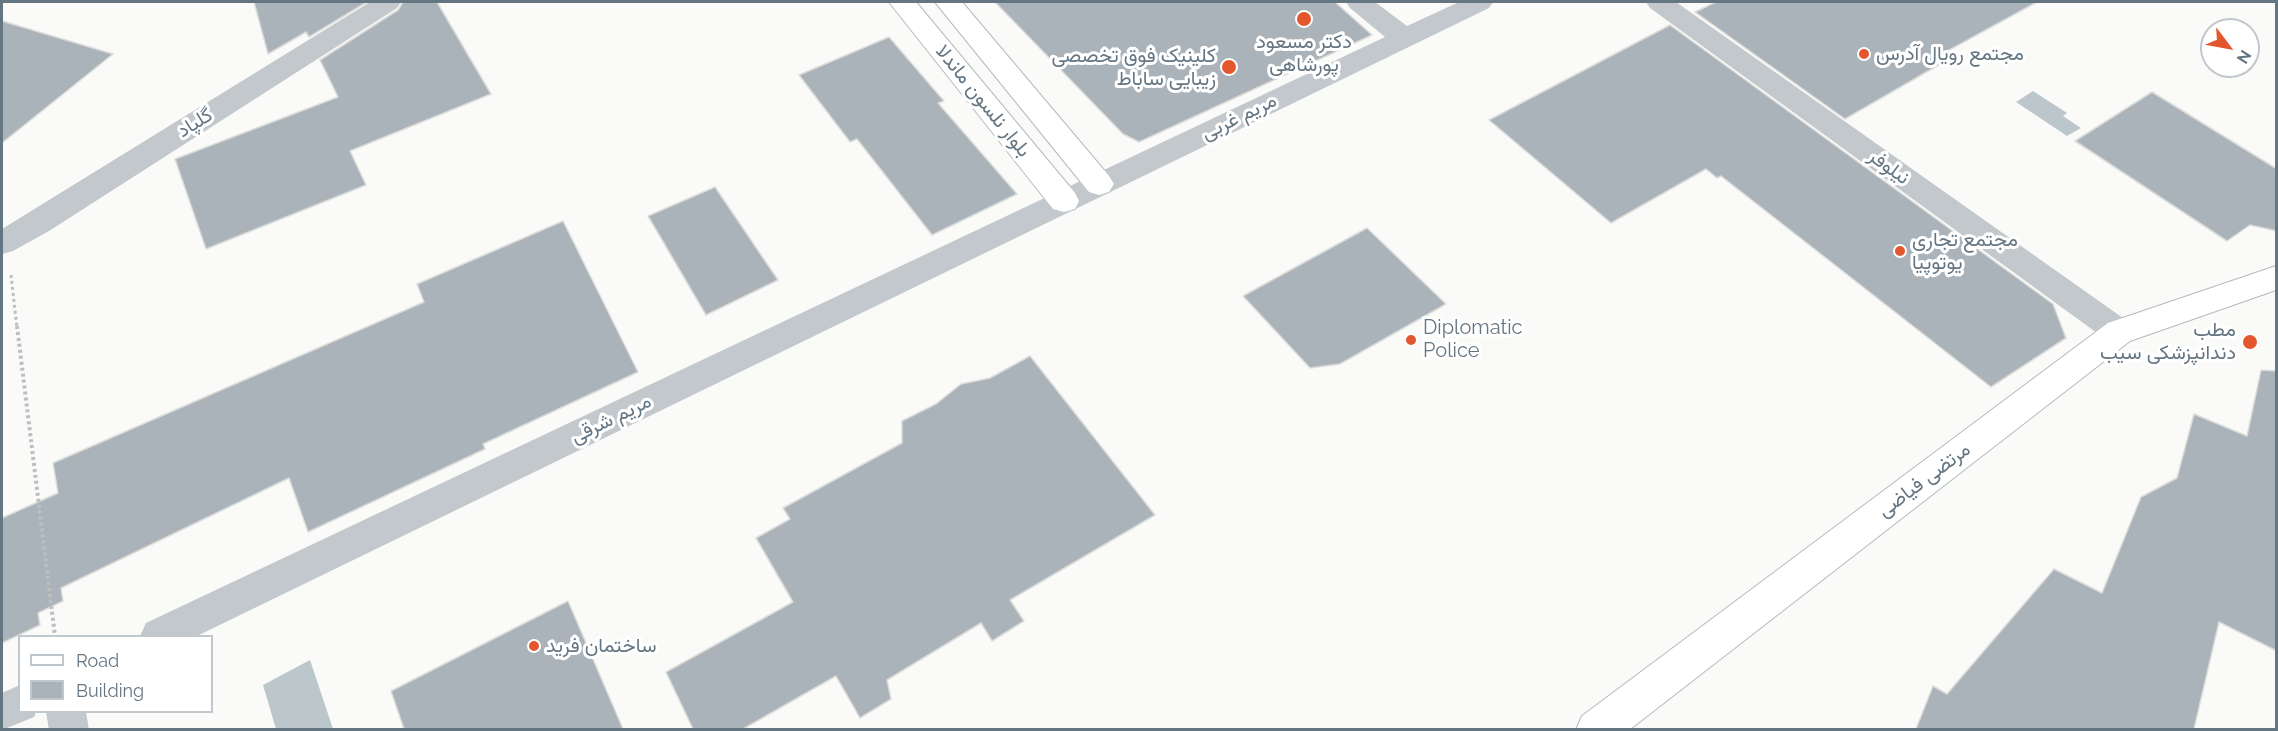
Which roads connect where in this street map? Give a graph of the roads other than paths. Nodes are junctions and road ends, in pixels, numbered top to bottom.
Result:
1 (388, 2) edge
2 (902, 2) edge
3 (948, 2) edge
4 (1359, 2) edge
5 (1480, 2) edge
6 (1659, 2) edge
7 (1404, 38) junction
8 (1099, 184) junction
9 (1064, 201) junction
10 (4, 242) edge
11 (2277, 278) edge
12 (2119, 332) junction
13 (161, 635) edge
14 (18, 705) edge
15 (2, 712) edge
16 (66, 713) edge
17 (69, 729) edge
18 (1596, 729) edge

1 - 10 street, گلپاد
2 - 9 main road, بلوار نلسون ماندلا
3 - 8 main road, بلوار نلسون ماندلا
4 - 7 street
5 - 7 street, مریم غربی
6 - 12 street, نیلوفر
7 - 8 street, مریم غربی
8 - 9 street, مریم غربی
9 - 13 street, مریم شرقی
11 - 12 main road, مرتضی فیاضی
12 - 18 main road, مرتضی فیاضی
14 - 15 street
16 - 17 street

